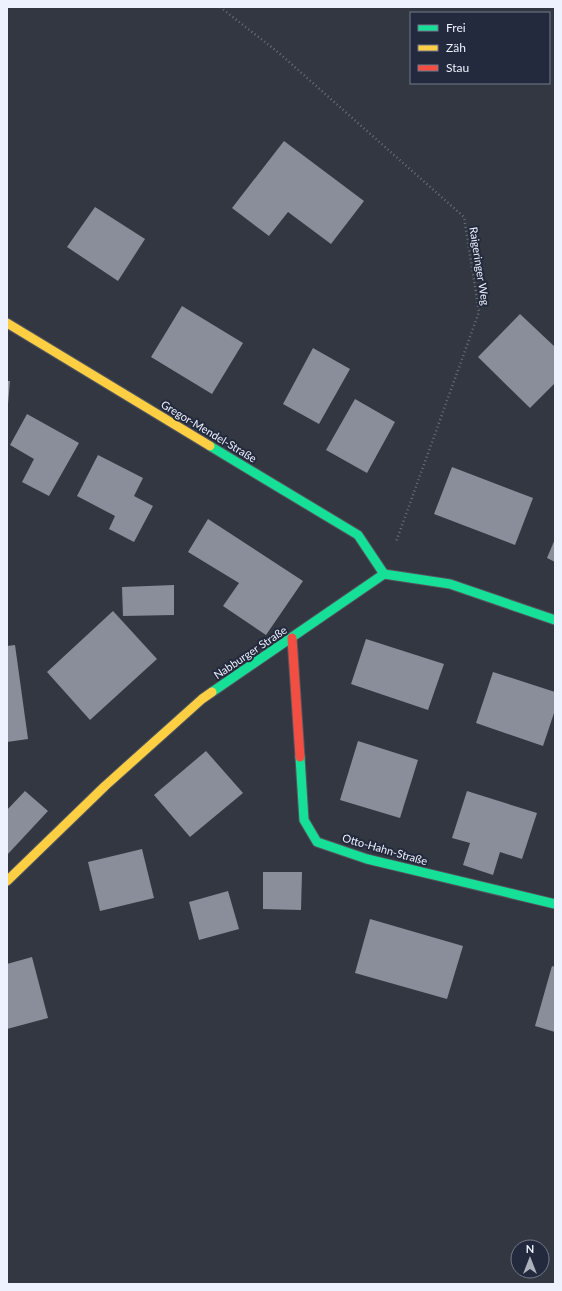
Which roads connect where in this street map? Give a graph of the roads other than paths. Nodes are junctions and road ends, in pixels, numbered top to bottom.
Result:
1 (7, 323) edge
2 (384, 574) junction
3 (555, 620) edge
4 (292, 638) junction
5 (7, 881) edge
6 (555, 904) edge

1 - 2 street, Gregor-Mendel-Straße
2 - 3 street
2 - 4 street, Nabburger Straße
4 - 5 street, Nabburger Straße
4 - 6 street, Otto-Hahn-Straße

